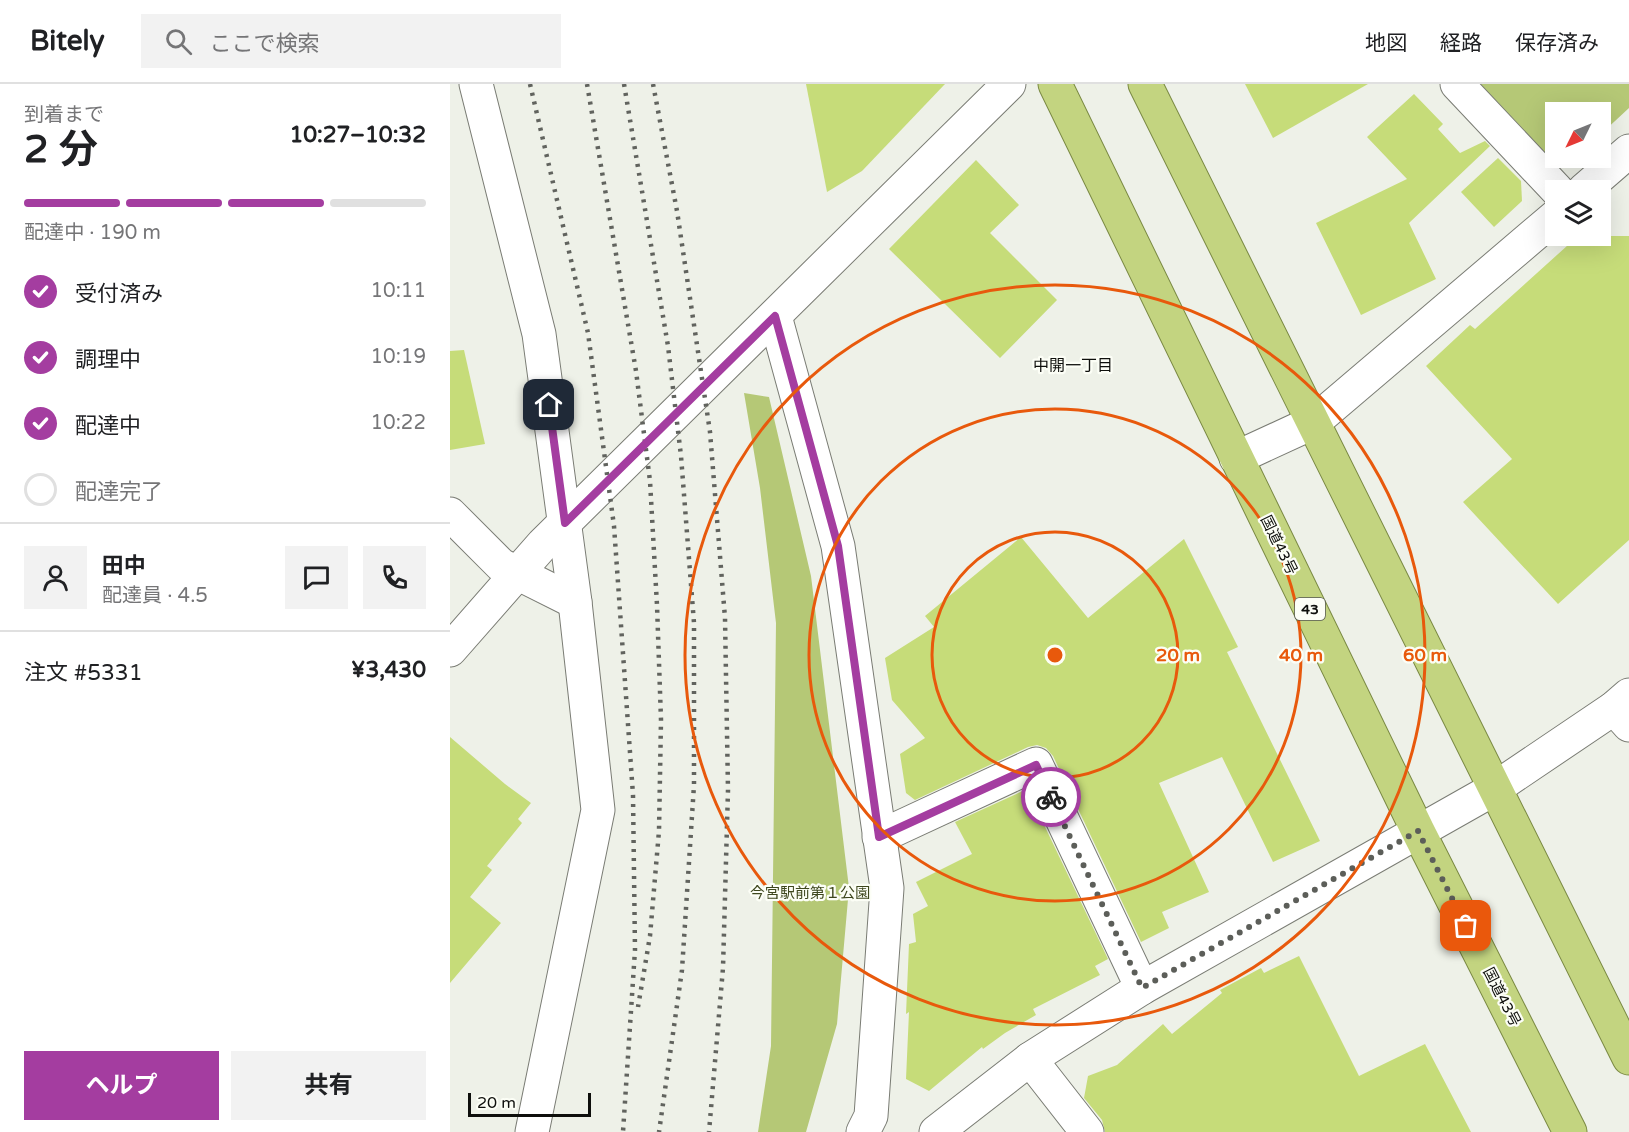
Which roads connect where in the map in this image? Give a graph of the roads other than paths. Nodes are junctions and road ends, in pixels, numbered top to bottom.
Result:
1 (476, 84) edge
2 (1009, 84) edge
3 (1055, 84) edge
4 (1145, 84) edge
5 (1457, 84) edge
6 (1626, 158) edge
7 (1548, 180) edge
8 (1597, 180) edge
9 (1545, 225) edge
10 (775, 316) junction
11 (1314, 422) junction
12 (1236, 458) junction
13 (450, 514) edge
14 (565, 523) junction
15 (518, 573) junction
16 (575, 602) junction
17 (450, 650) edge
18 (1624, 709) edge
19 (1494, 789) junction
20 (1418, 831) junction
21 (879, 837) junction
22 (1142, 988) junction
23 (1629, 1058) edge
24 (1030, 1059) junction
25 (532, 1132) edge
26 (863, 1132) edge
27 (936, 1132) edge
28 (1087, 1132) edge
29 (1570, 1132) edge

1 - 14 street
2 - 10 street
3 - 12 highway, 国道43号 / 43
4 - 11 highway
5 - 7 street
6 - 8 street
9 - 11 street
10 - 14 street
10 - 21 street
11 - 12 street
11 - 19 highway
12 - 20 highway, 国道43号 / 43
13 - 15 street
14 - 15 street
14 - 16 street
15 - 16 street
15 - 17 street
16 - 25 street
18 - 19 street
19 - 20 street
19 - 23 highway
20 - 22 street
20 - 29 highway, 国道43号 / 43
21 - 22 street
21 - 26 street
22 - 24 street
24 - 27 street
24 - 28 street

